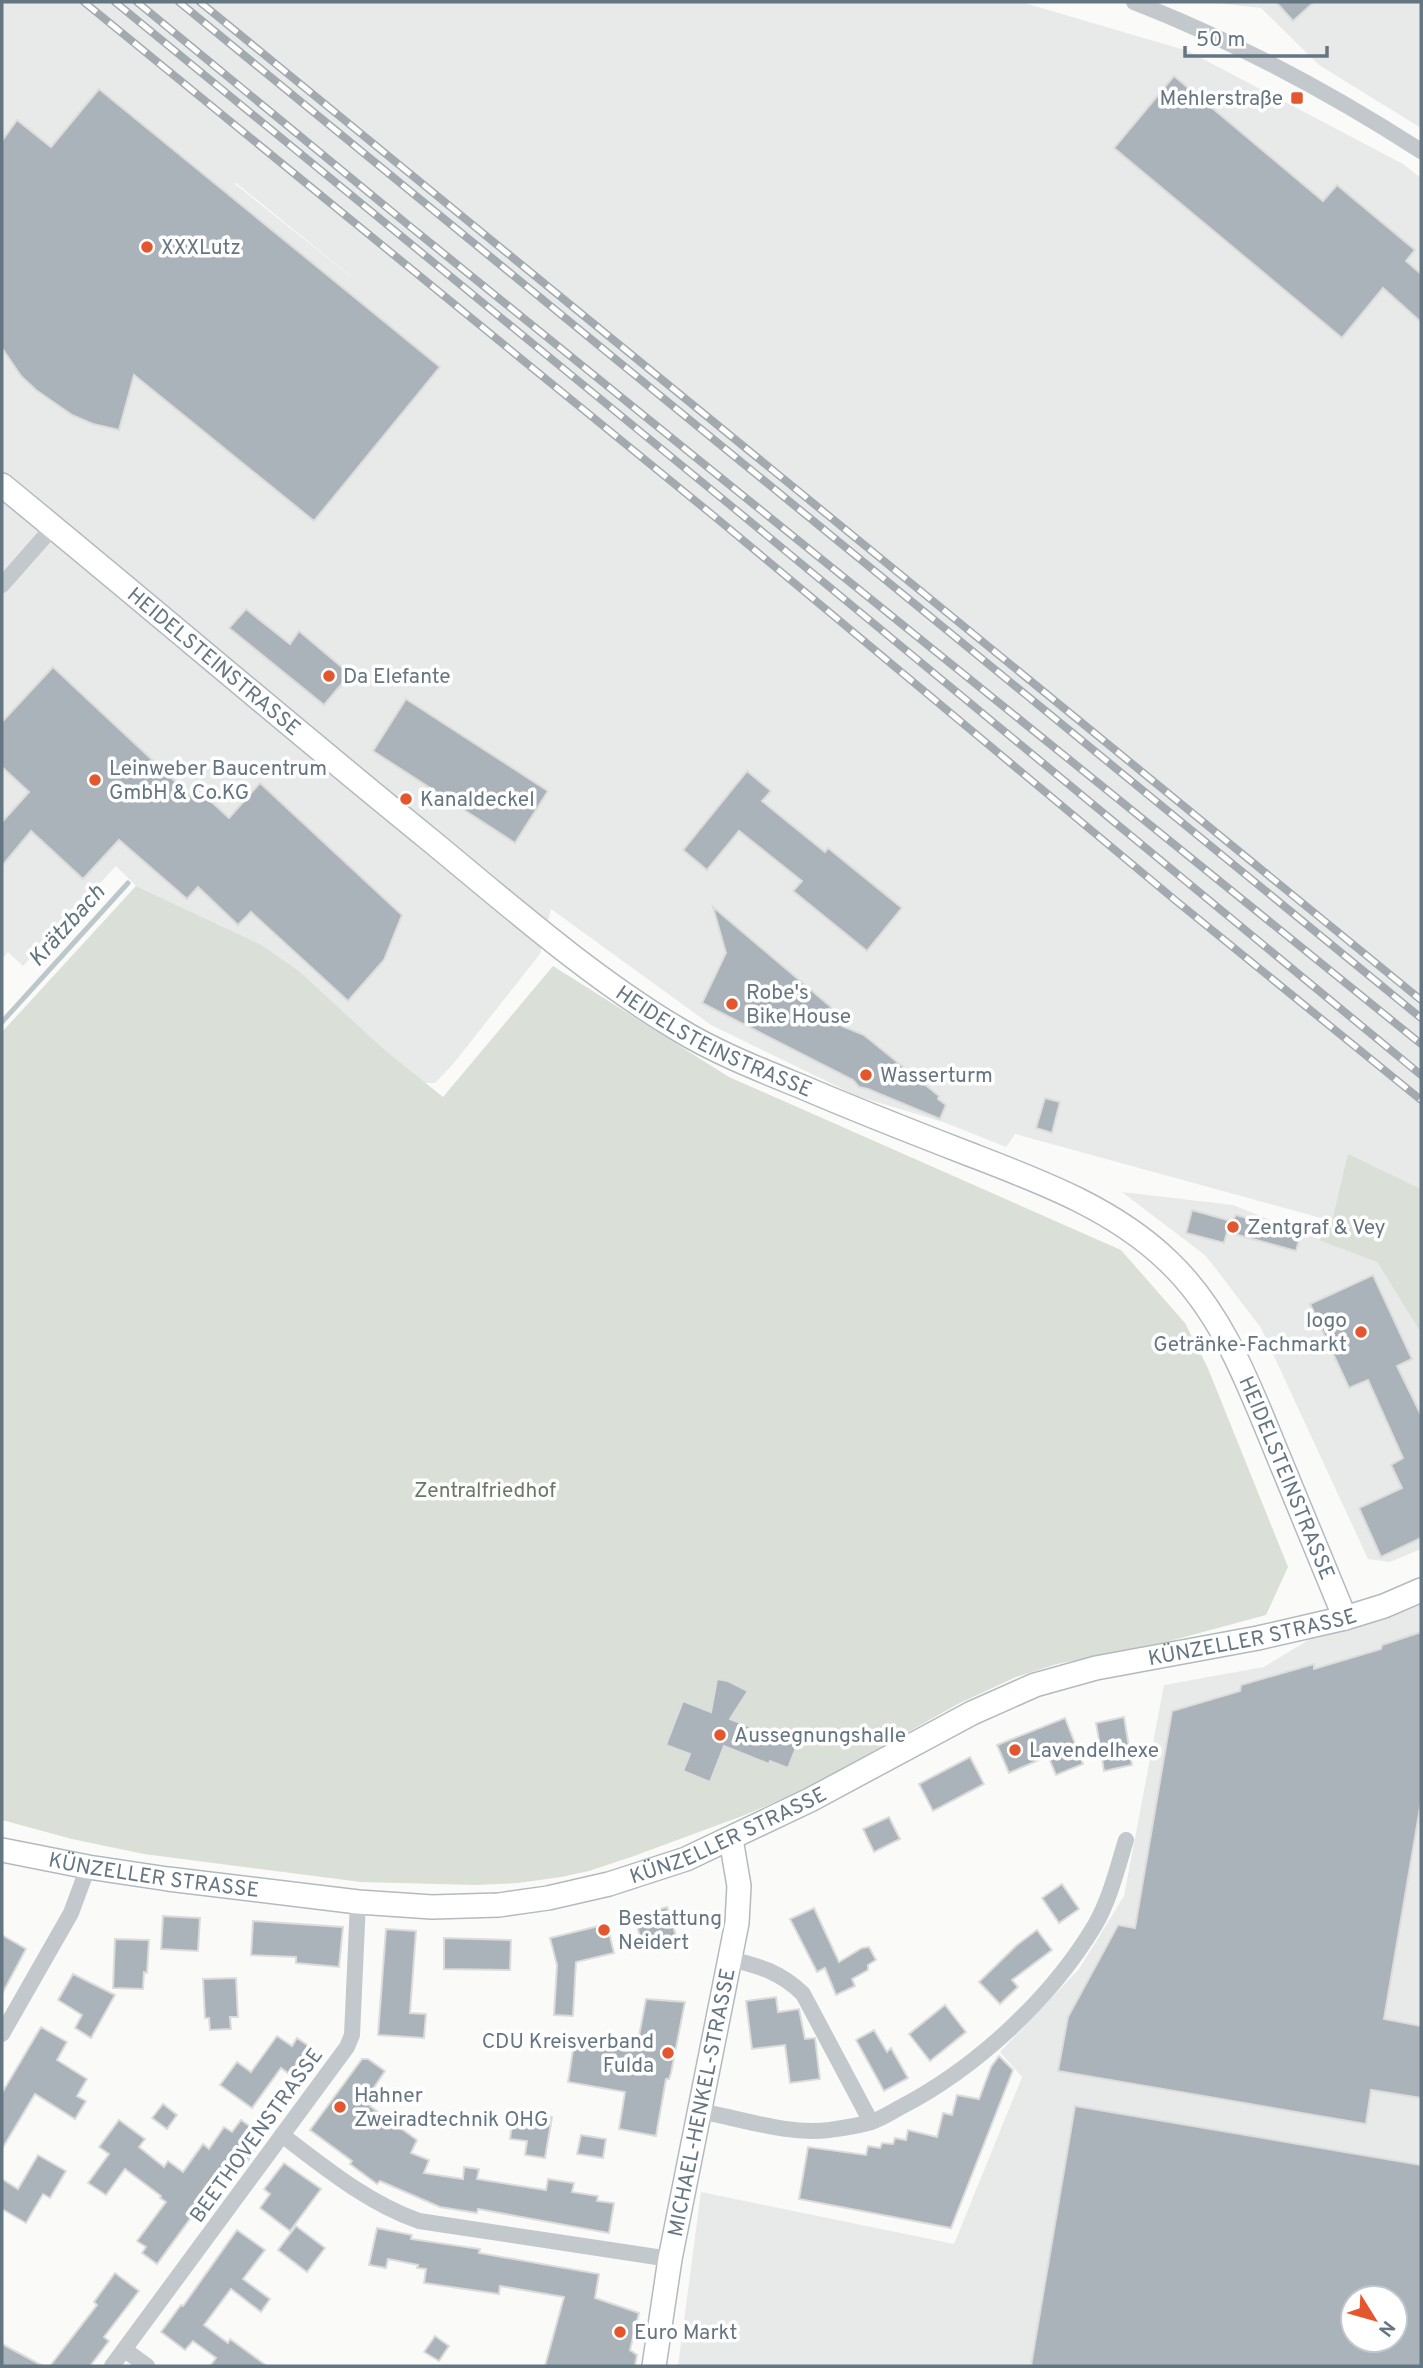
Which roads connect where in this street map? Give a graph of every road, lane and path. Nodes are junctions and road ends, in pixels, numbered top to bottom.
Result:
1 (1134, 2) edge
2 (1421, 151) edge
3 (2, 485) edge
4 (53, 527) junction
5 (2, 585) edge
6 (1421, 1590) edge
7 (1345, 1618) junction
8 (731, 1839) junction
9 (1126, 1840) dead end
10 (2, 1850) edge
11 (88, 1867) junction
12 (358, 1902) junction
13 (730, 1959) junction
14 (2, 2034) edge
15 (698, 2111) junction
16 (871, 2123) junction
17 (282, 2135) junction
18 (670, 2259) junction
19 (125, 2350) junction
20 (113, 2366) edge
21 (147, 2366) edge
22 (654, 2366) edge

1 - 2 street
3 - 4 main road, HEIDELSTEINSTRASSE
4 - 5 street
4 - 7 main road, HEIDELSTEINSTRASSE
6 - 7 main road, KÜNZELLER STRASSE
7 - 8 main road, KÜNZELLER STRASSE
8 - 12 main road, KÜNZELLER STRASSE
8 - 13 main road, MICHAEL-HENKEL-STRASSE
9 - 16 street
10 - 11 main road, KÜNZELLER STRASSE
11 - 12 main road, KÜNZELLER STRASSE
11 - 14 street
12 - 17 street, BEETHOVENSTRASSE
13 - 15 main road, MICHAEL-HENKEL-STRASSE
13 - 16 street
15 - 16 street
15 - 18 main road, MICHAEL-HENKEL-STRASSE
17 - 18 street
17 - 19 street, BEETHOVENSTRASSE
18 - 22 main road, MICHAEL-HENKEL-STRASSE
19 - 20 street, BEETHOVENSTRASSE
19 - 21 street

